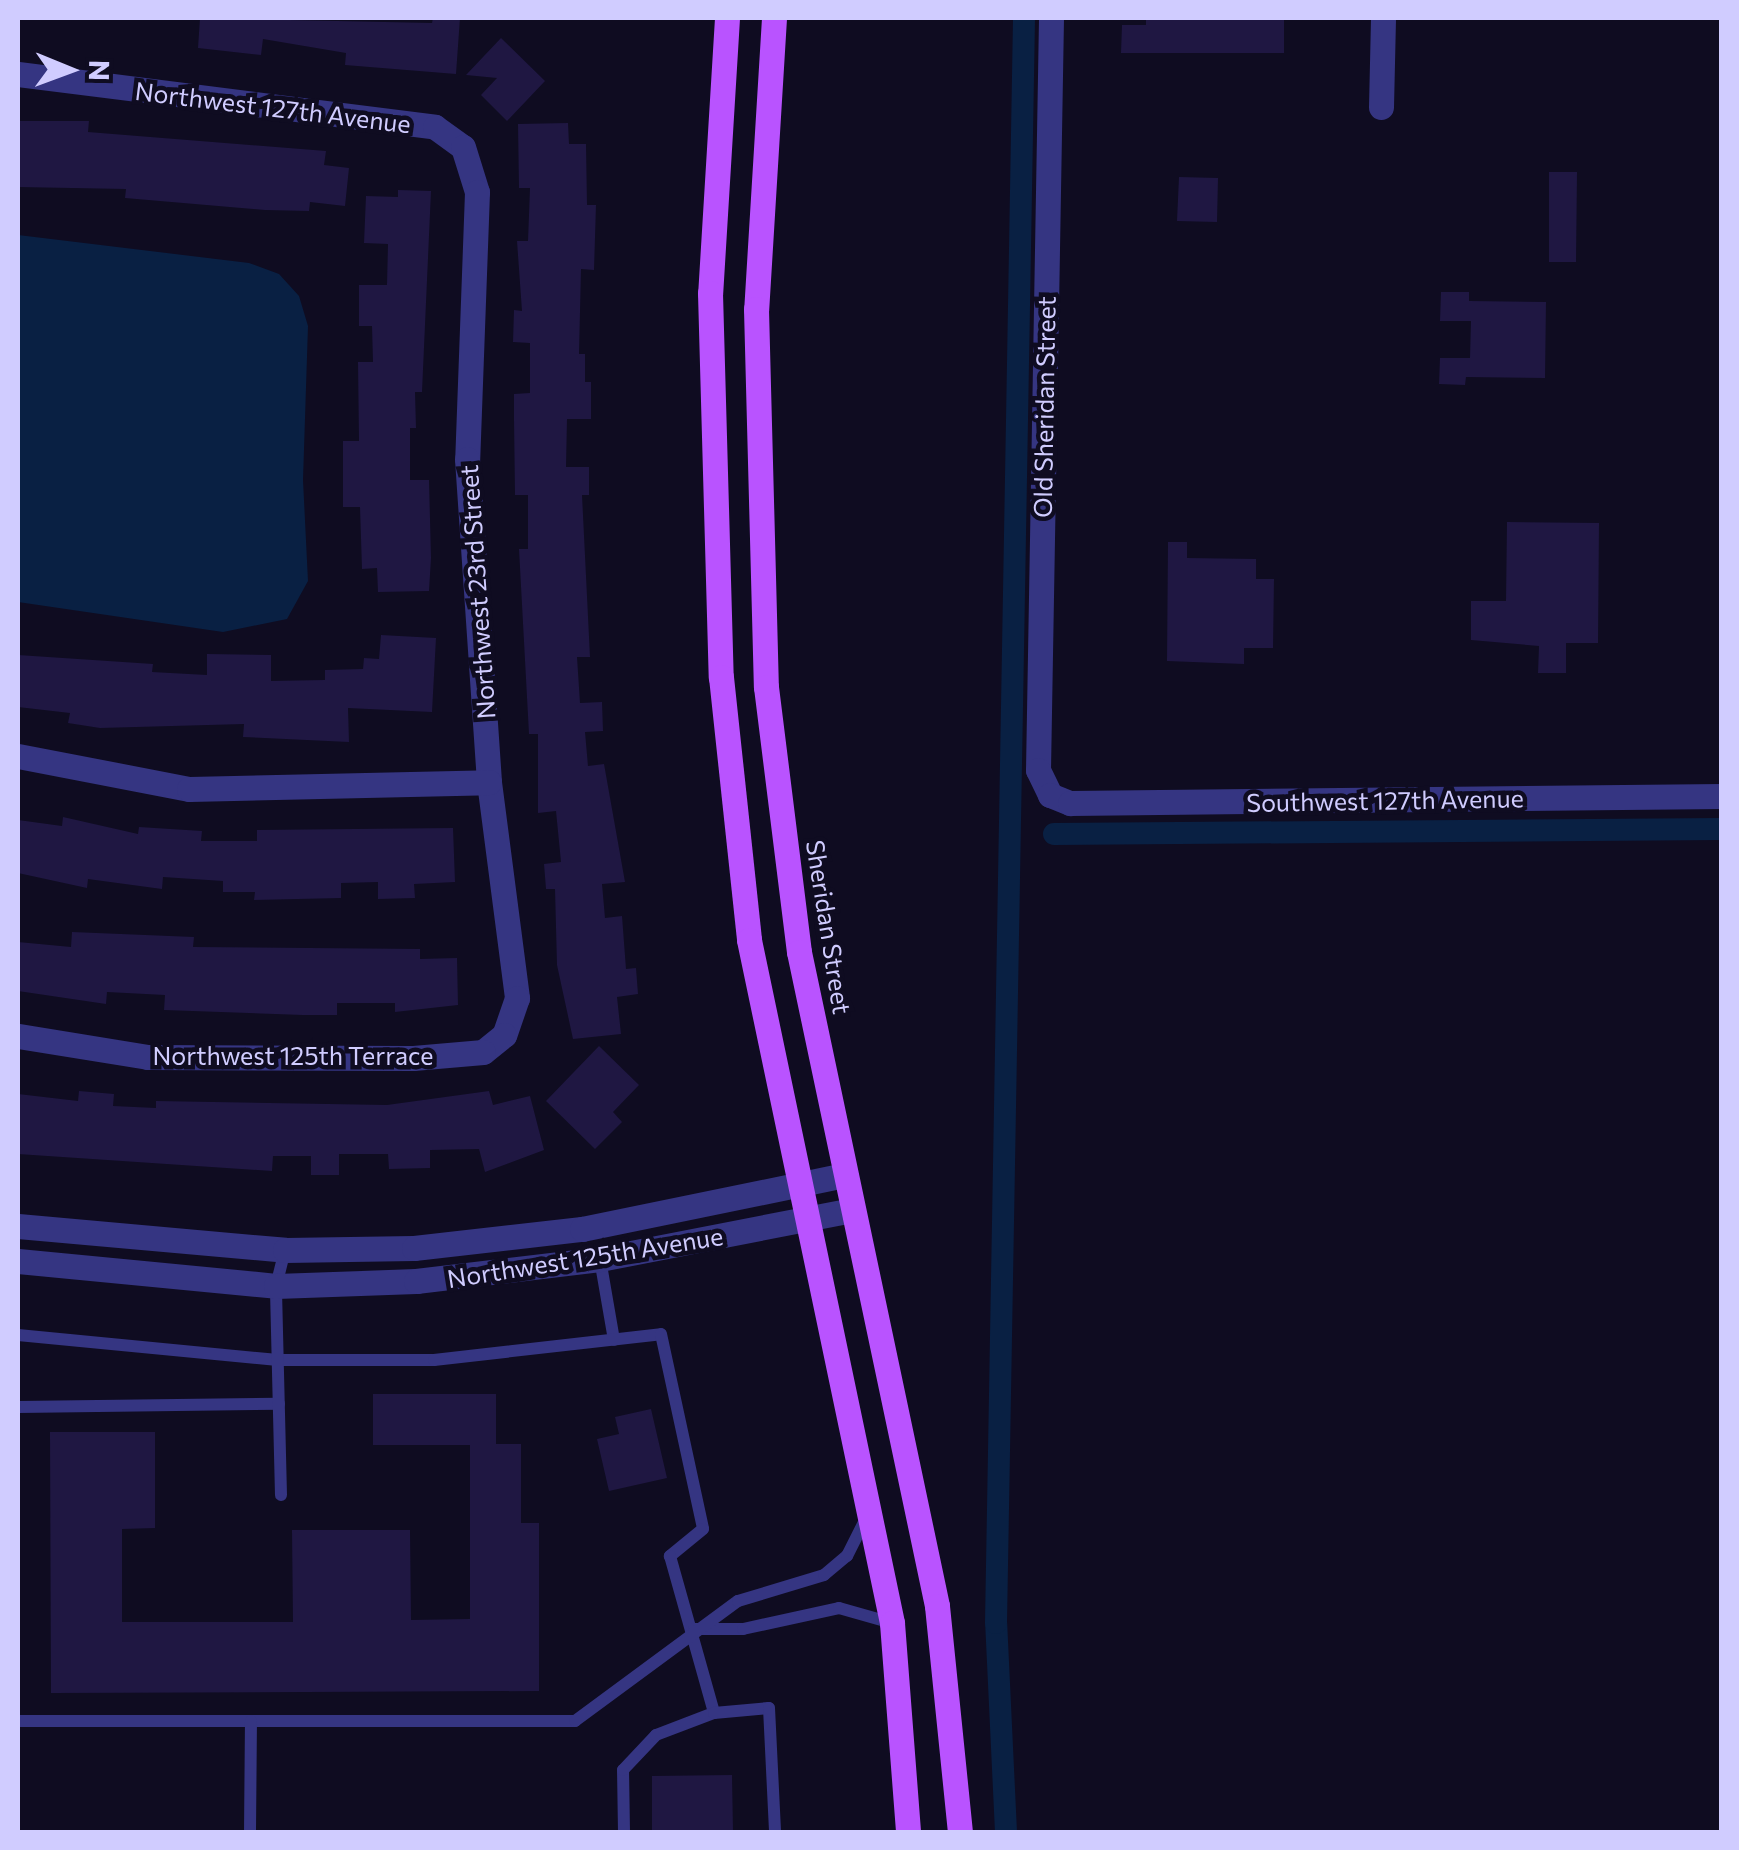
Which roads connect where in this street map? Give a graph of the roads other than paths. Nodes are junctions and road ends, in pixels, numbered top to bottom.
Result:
1 (727, 18) edge
2 (774, 18) edge
3 (1051, 18) edge
4 (1383, 18) edge
5 (18, 74) edge
6 (1381, 106) dead end
7 (464, 147) joint
8 (18, 756) edge
9 (489, 782) junction
10 (1050, 794) joint
11 (1722, 796) edge
12 (504, 1035) joint
13 (18, 1036) edge
14 (844, 1175) junction
15 (798, 1184) junction
16 (852, 1210) junction
17 (806, 1220) junction
18 (18, 1226) edge
19 (285, 1250) junction
20 (600, 1259) junction
21 (18, 1261) edge
22 (276, 1286) junction
23 (18, 1335) edge
24 (614, 1340) junction
25 (278, 1360) junction
26 (279, 1404) junction
27 (18, 1406) edge
28 (281, 1495) dead end
29 (872, 1507) junction
30 (892, 1623) junction
31 (692, 1630) junction
32 (714, 1713) junction
33 (18, 1721) edge
34 (251, 1721) junction
35 (250, 1832) edge
36 (624, 1832) edge
37 (775, 1832) edge
38 (908, 1832) edge
39 (960, 1832) edge

1 - 15 main road
2 - 14 main road, Sheridan Street
3 - 10 street, Old Sheridan Street
4 - 6 street
5 - 7 street, Northwest 127th Avenue
7 - 9 street, Northwest 23rd Street
8 - 9 street
9 - 12 street, Northwest 23rd Street
10 - 11 street, Southwest 127th Avenue
12 - 13 street, Northwest 125th Terrace
14 - 15 street, Northwest 125th Avenue
14 - 16 main road, Sheridan Street
15 - 17 main road
15 - 19 street, Northwest 125th Avenue
16 - 17 street, Northwest 125th Avenue
16 - 39 main road, Sheridan Street
17 - 20 street, Northwest 125th Avenue
17 - 29 main road
18 - 19 street, Northwest 125th Avenue
19 - 22 lane
20 - 22 street, Northwest 125th Avenue
20 - 24 lane
21 - 22 street, Northwest 125th Avenue
22 - 25 lane
23 - 25 lane
24 - 25 lane
24 - 31 lane
25 - 26 lane
26 - 27 lane
26 - 28 lane
29 - 30 main road
29 - 31 lane
30 - 31 lane
30 - 38 main road
31 - 32 lane
31 - 34 lane
32 - 36 lane
32 - 37 lane
33 - 34 lane
34 - 35 lane

